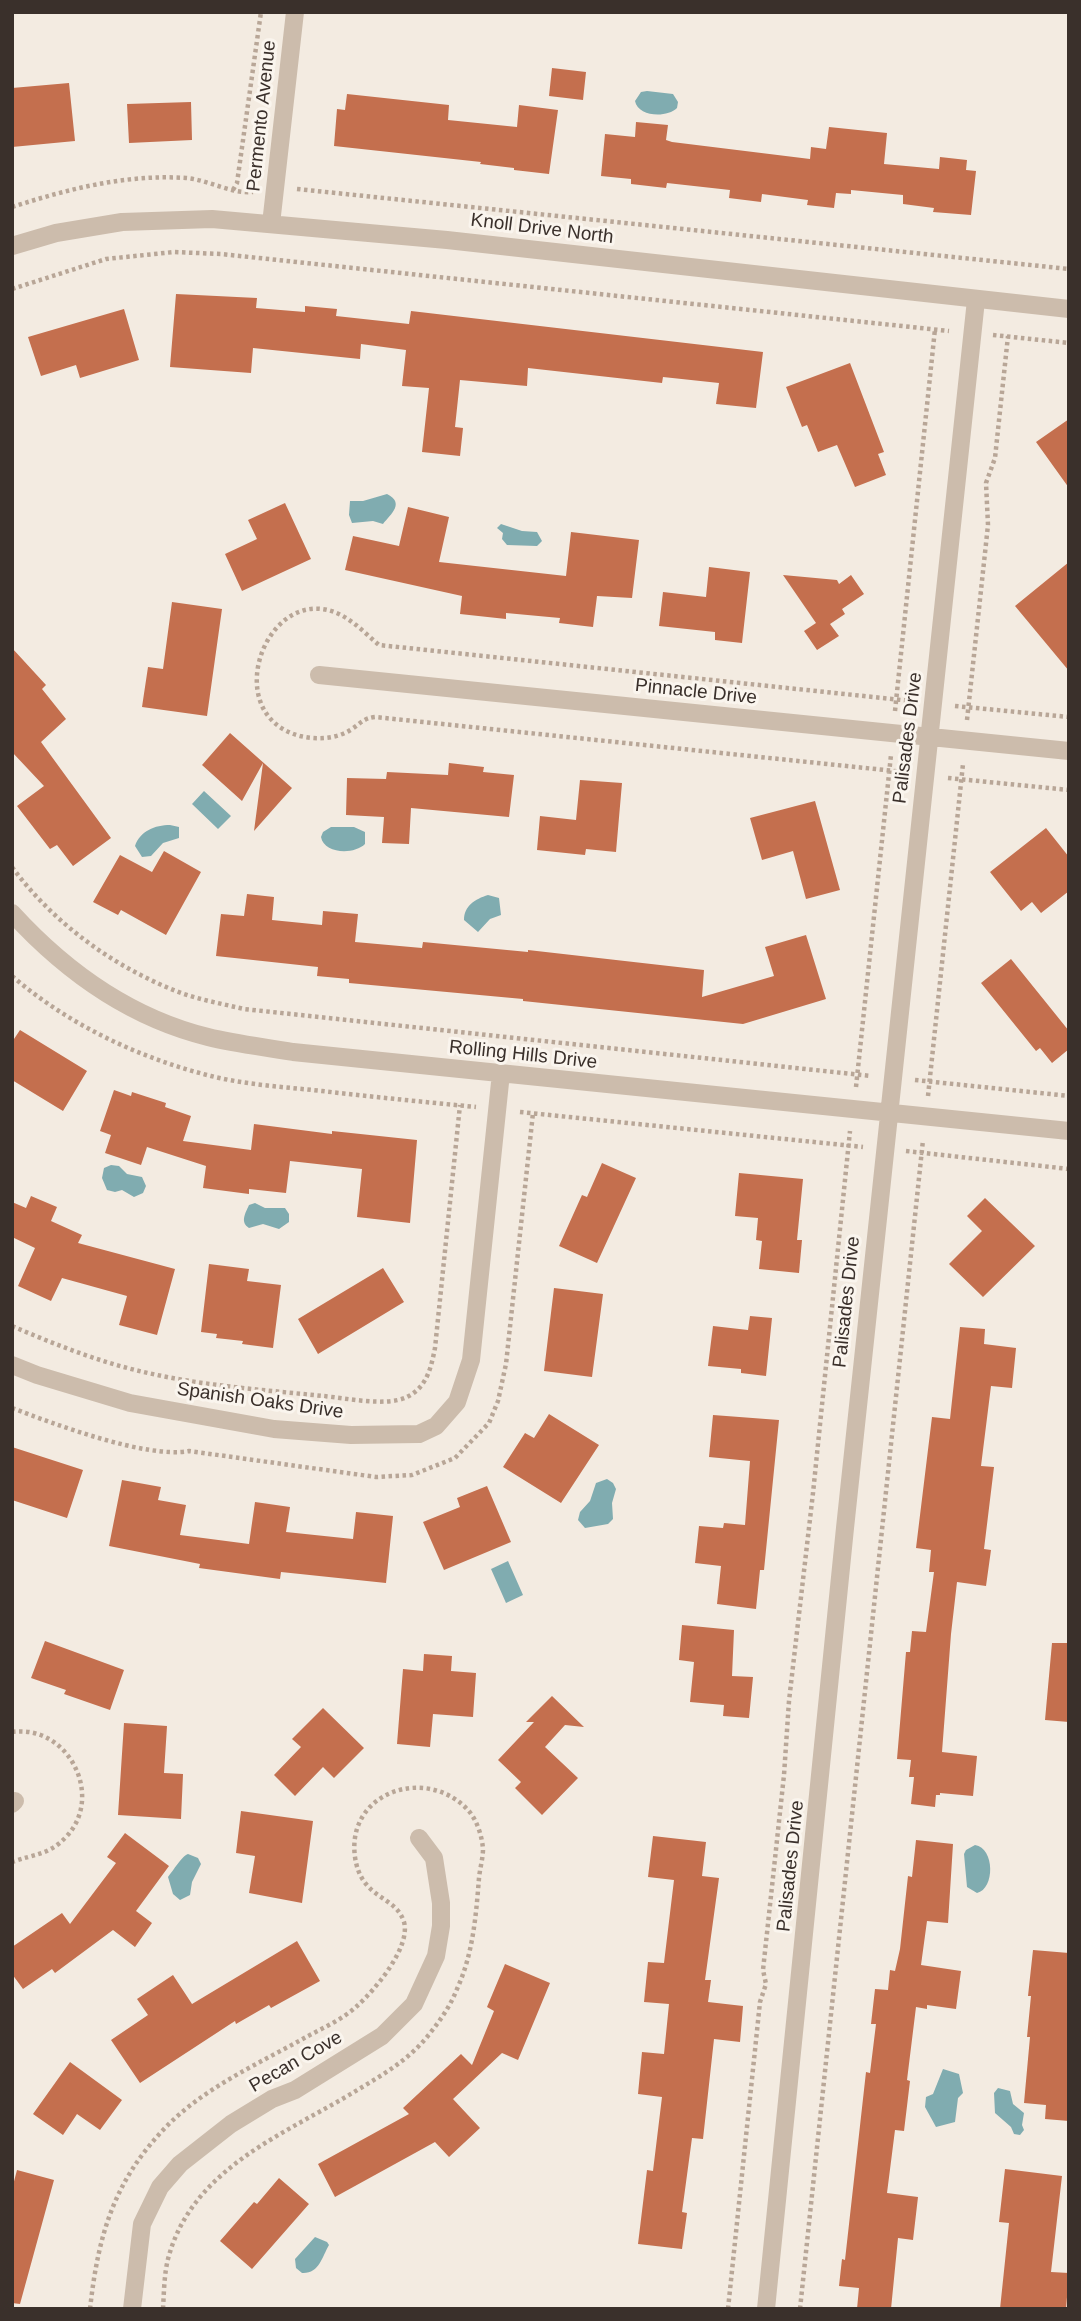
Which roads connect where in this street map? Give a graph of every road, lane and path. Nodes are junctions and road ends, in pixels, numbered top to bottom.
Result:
1 (261, 12) edge
2 (295, 12) edge
3 (233, 190) junction
4 (274, 190) junction
5 (12, 207) edge
6 (271, 224) junction
7 (12, 246) edge
8 (1069, 269) edge
9 (12, 289) edge
10 (976, 300) junction
11 (1069, 309) edge
12 (935, 329) junction
13 (973, 333) junction
14 (1007, 336) junction
15 (1069, 342) edge
16 (319, 675) dead end
17 (893, 733) junction
18 (929, 737) junction
19 (965, 741) junction
20 (1069, 751) edge
21 (12, 867) edge
22 (12, 913) edge
23 (12, 976) edge
24 (501, 1073) junction
25 (857, 1074) junction
26 (892, 1077) junction
27 (929, 1082) junction
28 (1069, 1096) edge
29 (460, 1105) junction
30 (853, 1109) junction
31 (497, 1110) junction
32 (533, 1113) junction
33 (889, 1113) junction
34 (926, 1117) junction
35 (1069, 1131) edge
36 (849, 1145) junction
37 (884, 1149) junction
38 (922, 1153) junction
39 (1069, 1168) edge
40 (12, 1326) edge
41 (12, 1365) edge
42 (12, 1408) edge
43 (12, 1732) edge
44 (419, 1838) dead end
45 (12, 1862) edge
46 (90, 2309) edge
47 (132, 2309) edge
48 (163, 2309) edge
49 (728, 2309) edge
50 (766, 2309) edge
51 (800, 2309) edge

1 - 3 path
2 - 4 street, Permento Avenue
3 - 4 path
3 - 5 path
4 - 6 street, Permento Avenue
4 - 8 path
6 - 7 street, Knoll Drive North
6 - 10 street, Knoll Drive North
9 - 12 path
10 - 11 street, Knoll Drive North
10 - 13 street, Palisades Drive
12 - 13 path
12 - 17 path
13 - 14 path
13 - 18 street, Palisades Drive
14 - 15 path
14 - 19 path
16 - 17 street, Pinnacle Drive
17 - 18 street, Pinnacle Drive
17 - 25 path
18 - 19 street, Pinnacle Drive
18 - 26 street, Palisades Drive
19 - 20 street, Pinnacle Drive
19 - 27 path
21 - 25 path
22 - 24 street, Rolling Hills Drive
23 - 29 path
24 - 30 street, Rolling Hills Drive
24 - 31 street, Spanish Oaks Drive
25 - 26 path
25 - 30 path
26 - 27 path
26 - 33 street, Palisades Drive
27 - 28 path
27 - 34 path
29 - 31 path
29 - 40 path
30 - 33 street, Rolling Hills Drive
30 - 36 path
31 - 32 path
31 - 41 street, Spanish Oaks Drive
32 - 36 path
32 - 42 path
33 - 34 street, Rolling Hills Drive
33 - 37 street, Palisades Drive
34 - 35 street, Rolling Hills Drive
34 - 38 path
36 - 37 path
36 - 49 path
37 - 38 path
37 - 50 street, Palisades Drive
38 - 39 path
38 - 51 path
43 - 45 path
44 - 47 street, Pecan Cove
46 - 48 path

